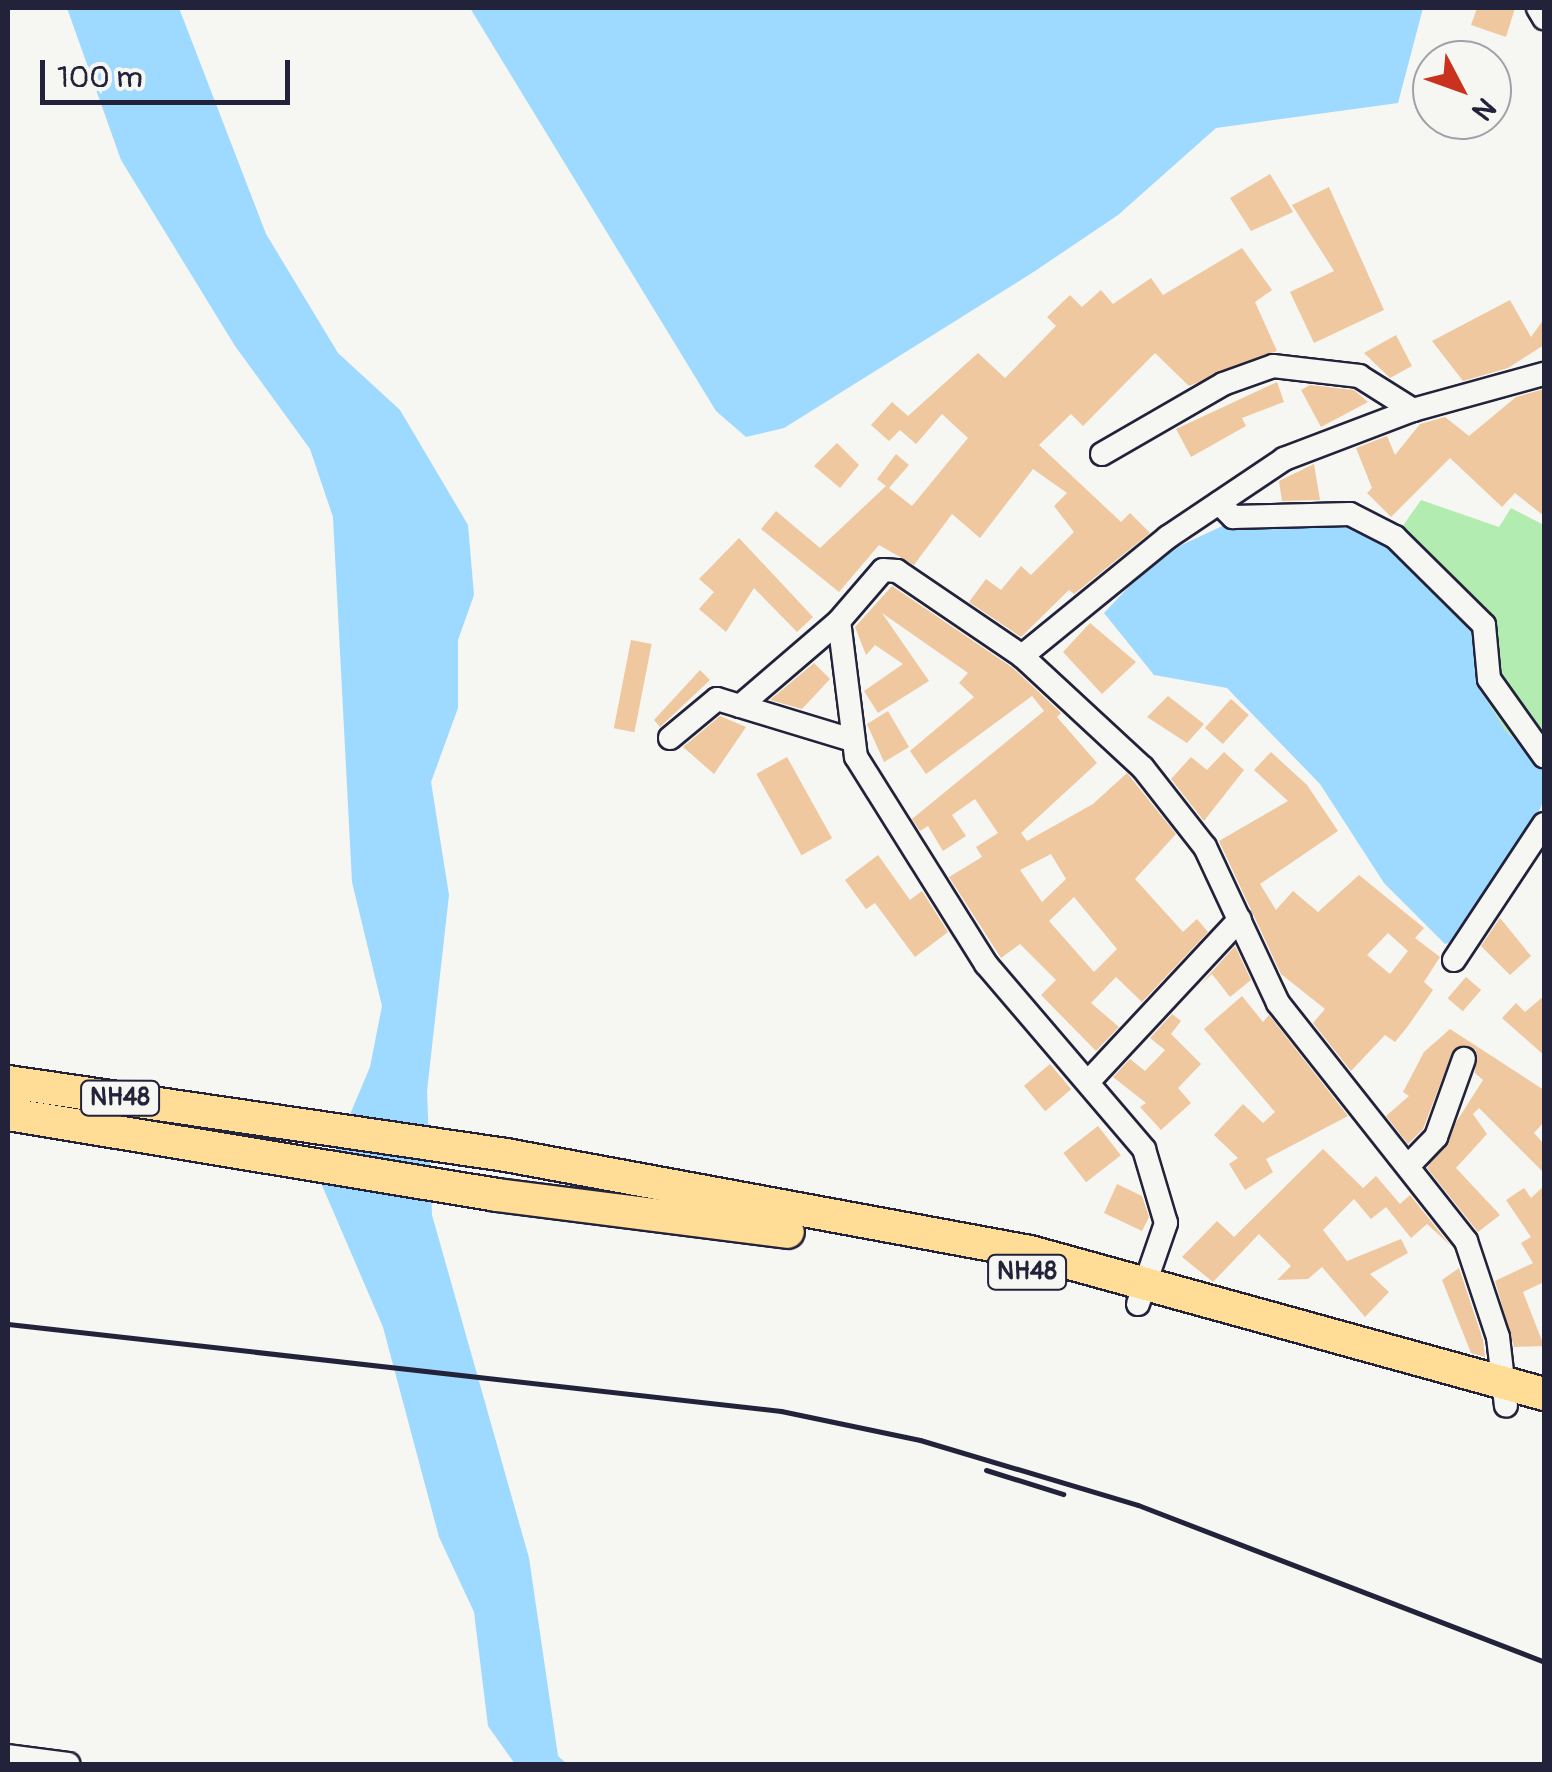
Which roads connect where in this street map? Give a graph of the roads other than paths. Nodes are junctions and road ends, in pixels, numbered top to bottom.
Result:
1 (1538, 8) edge
2 (1544, 18) edge
3 (1544, 374) edge
4 (1413, 410) junction
5 (1102, 454) dead end
6 (1219, 503) junction
7 (839, 621) junction
8 (1022, 656) junction
9 (740, 706) junction
10 (670, 738) dead end
11 (852, 740) junction
12 (1544, 756) edge
13 (1544, 824) edge
14 (1240, 919) junction
15 (1454, 960) dead end
16 (1464, 1059) dead end
17 (1089, 1081) junction
18 (8, 1082) edge
19 (8, 1114) edge
20 (1410, 1163) junction
21 (1141, 1294) junction
22 (1544, 1394) edge
23 (1505, 1396) junction
24 (1544, 1415) edge
25 (8, 1756) edge
26 (68, 1764) edge

1 - 2 street
3 - 4 street
4 - 5 street
4 - 6 street
6 - 8 street
6 - 12 street
7 - 8 street
7 - 9 street
7 - 11 street
8 - 14 street
9 - 10 street
9 - 11 street
11 - 17 street
13 - 15 street
14 - 17 street
14 - 20 street
16 - 20 street
17 - 21 street
18 - 21 highway, NH48
19 - 21 highway, NH48
20 - 23 street
21 - 23 highway, NH48
22 - 23 highway, NH48
23 - 24 highway, NH48
25 - 26 street

